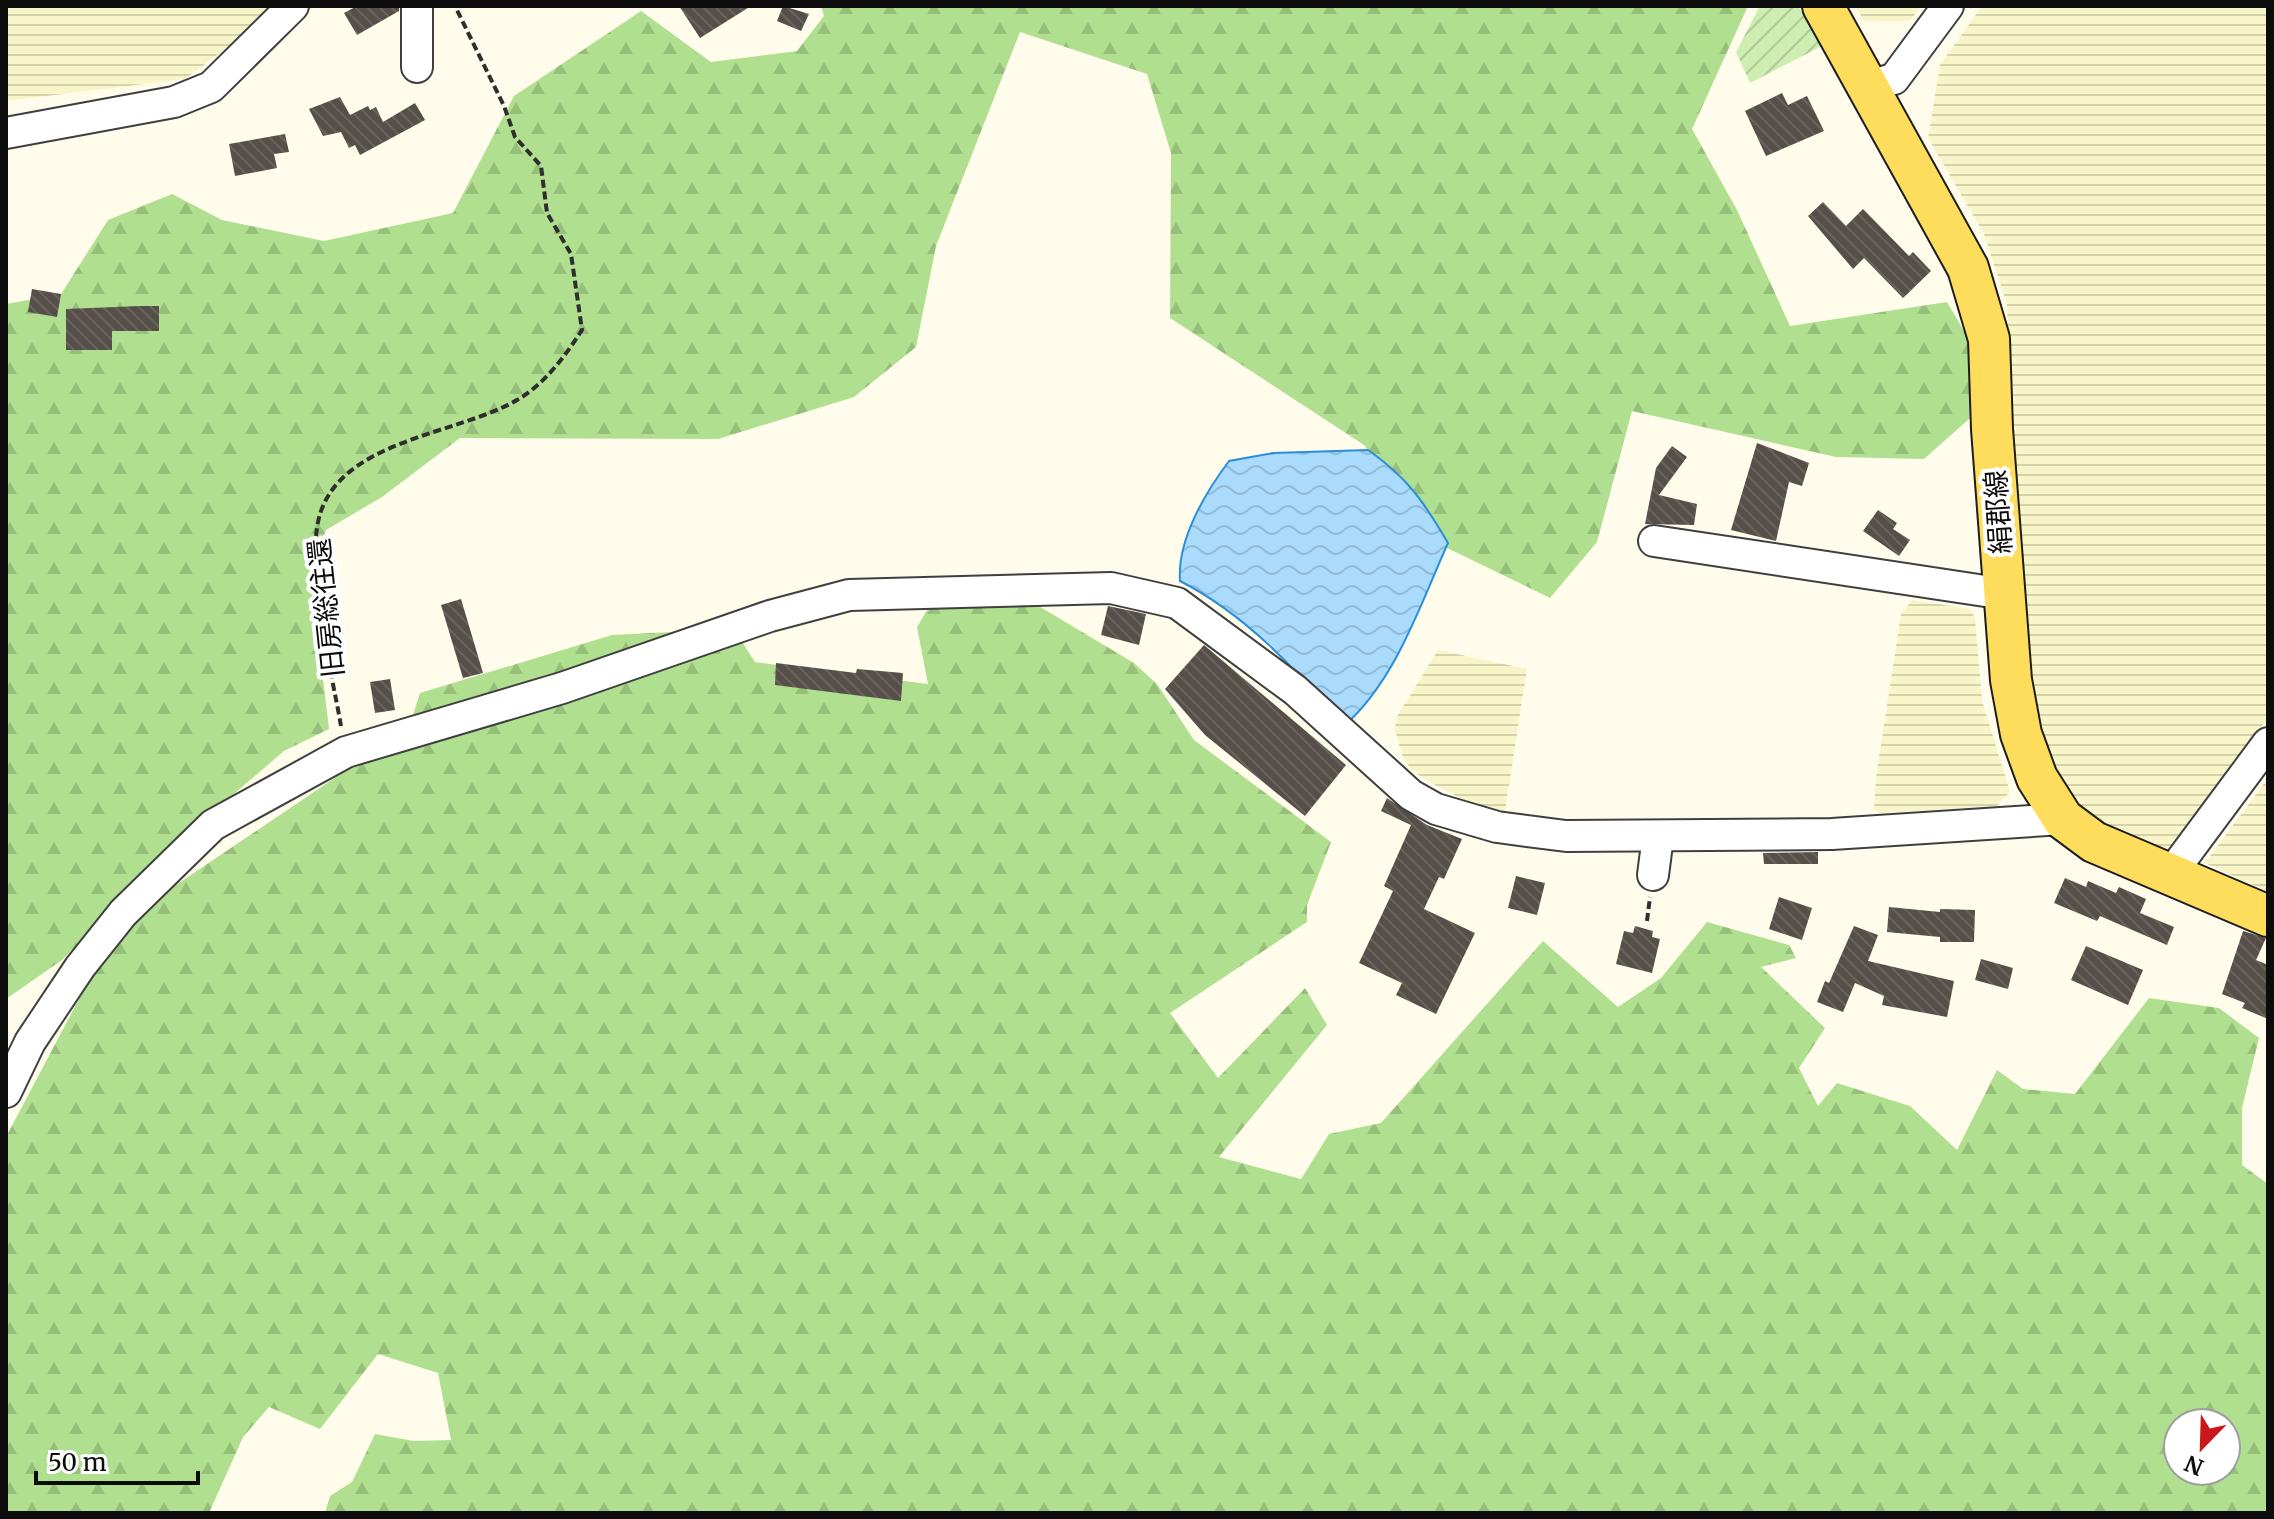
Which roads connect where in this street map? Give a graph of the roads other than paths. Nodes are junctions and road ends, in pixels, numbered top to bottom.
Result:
1 (293, 6) edge
2 (417, 6) edge
3 (1823, 6) edge
4 (1948, 6) edge
5 (417, 67) dead end
6 (1870, 85) junction
7 (6, 133) edge
8 (1654, 541) dead end
9 (2005, 594) junction
10 (2268, 743) edge
11 (2063, 819) junction
12 (1658, 836) junction
13 (1653, 875) dead end
14 (2170, 875) junction
15 (2268, 916) edge
16 (6, 1092) edge

1 - 7 street
2 - 5 street
3 - 6 main road, 絹郡線
4 - 6 street
6 - 9 main road, 絹郡線
8 - 9 street
9 - 11 main road, 絹郡線
10 - 14 street
11 - 12 street
11 - 14 main road, 絹郡線
12 - 13 street
12 - 16 street
14 - 15 main road, 絹郡線

